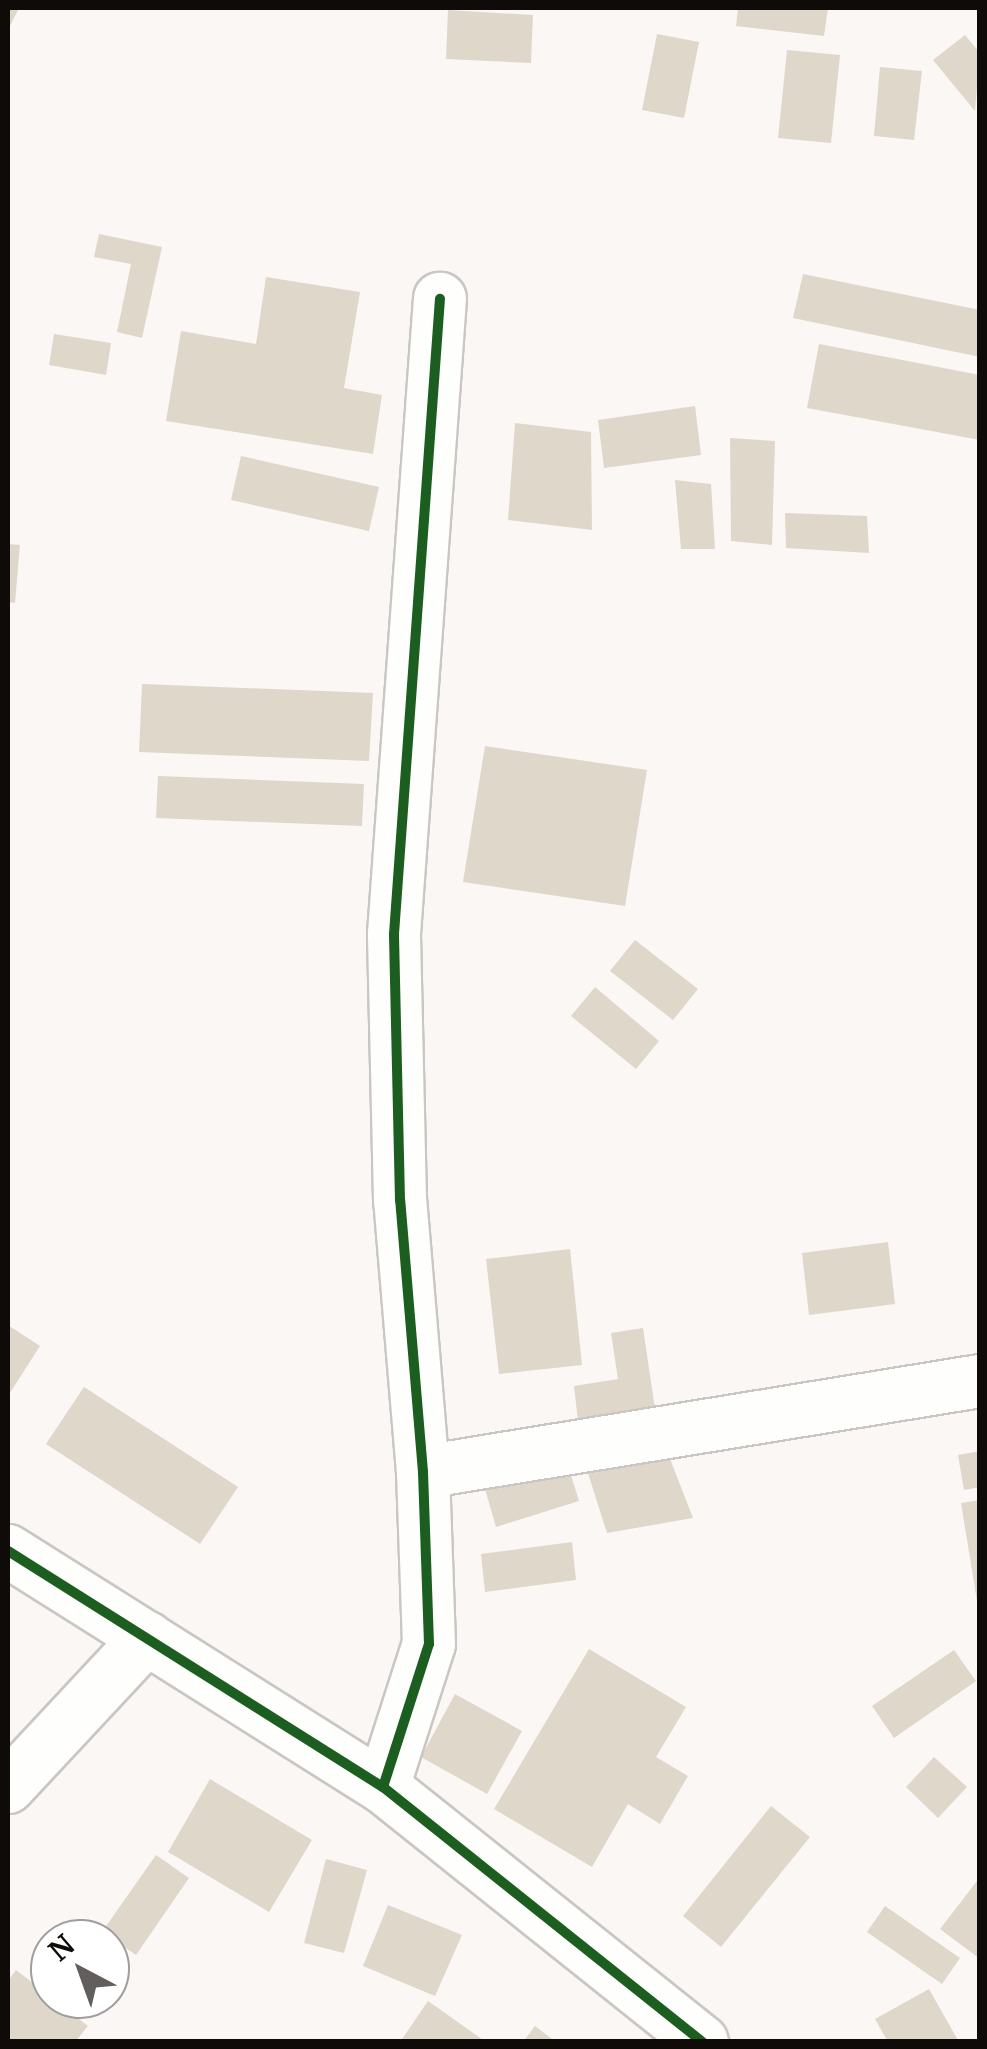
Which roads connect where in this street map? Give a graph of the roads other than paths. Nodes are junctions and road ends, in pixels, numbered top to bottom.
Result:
1 (440, 299) dead end
2 (980, 1381) edge
3 (423, 1472) junction
4 (8, 1551) edge
5 (147, 1638) junction
6 (8, 1787) edge
7 (383, 1787) junction
8 (702, 2042) edge

1 - 3 street
2 - 3 street
3 - 7 street
4 - 5 street
5 - 6 street
5 - 7 street
7 - 8 street

